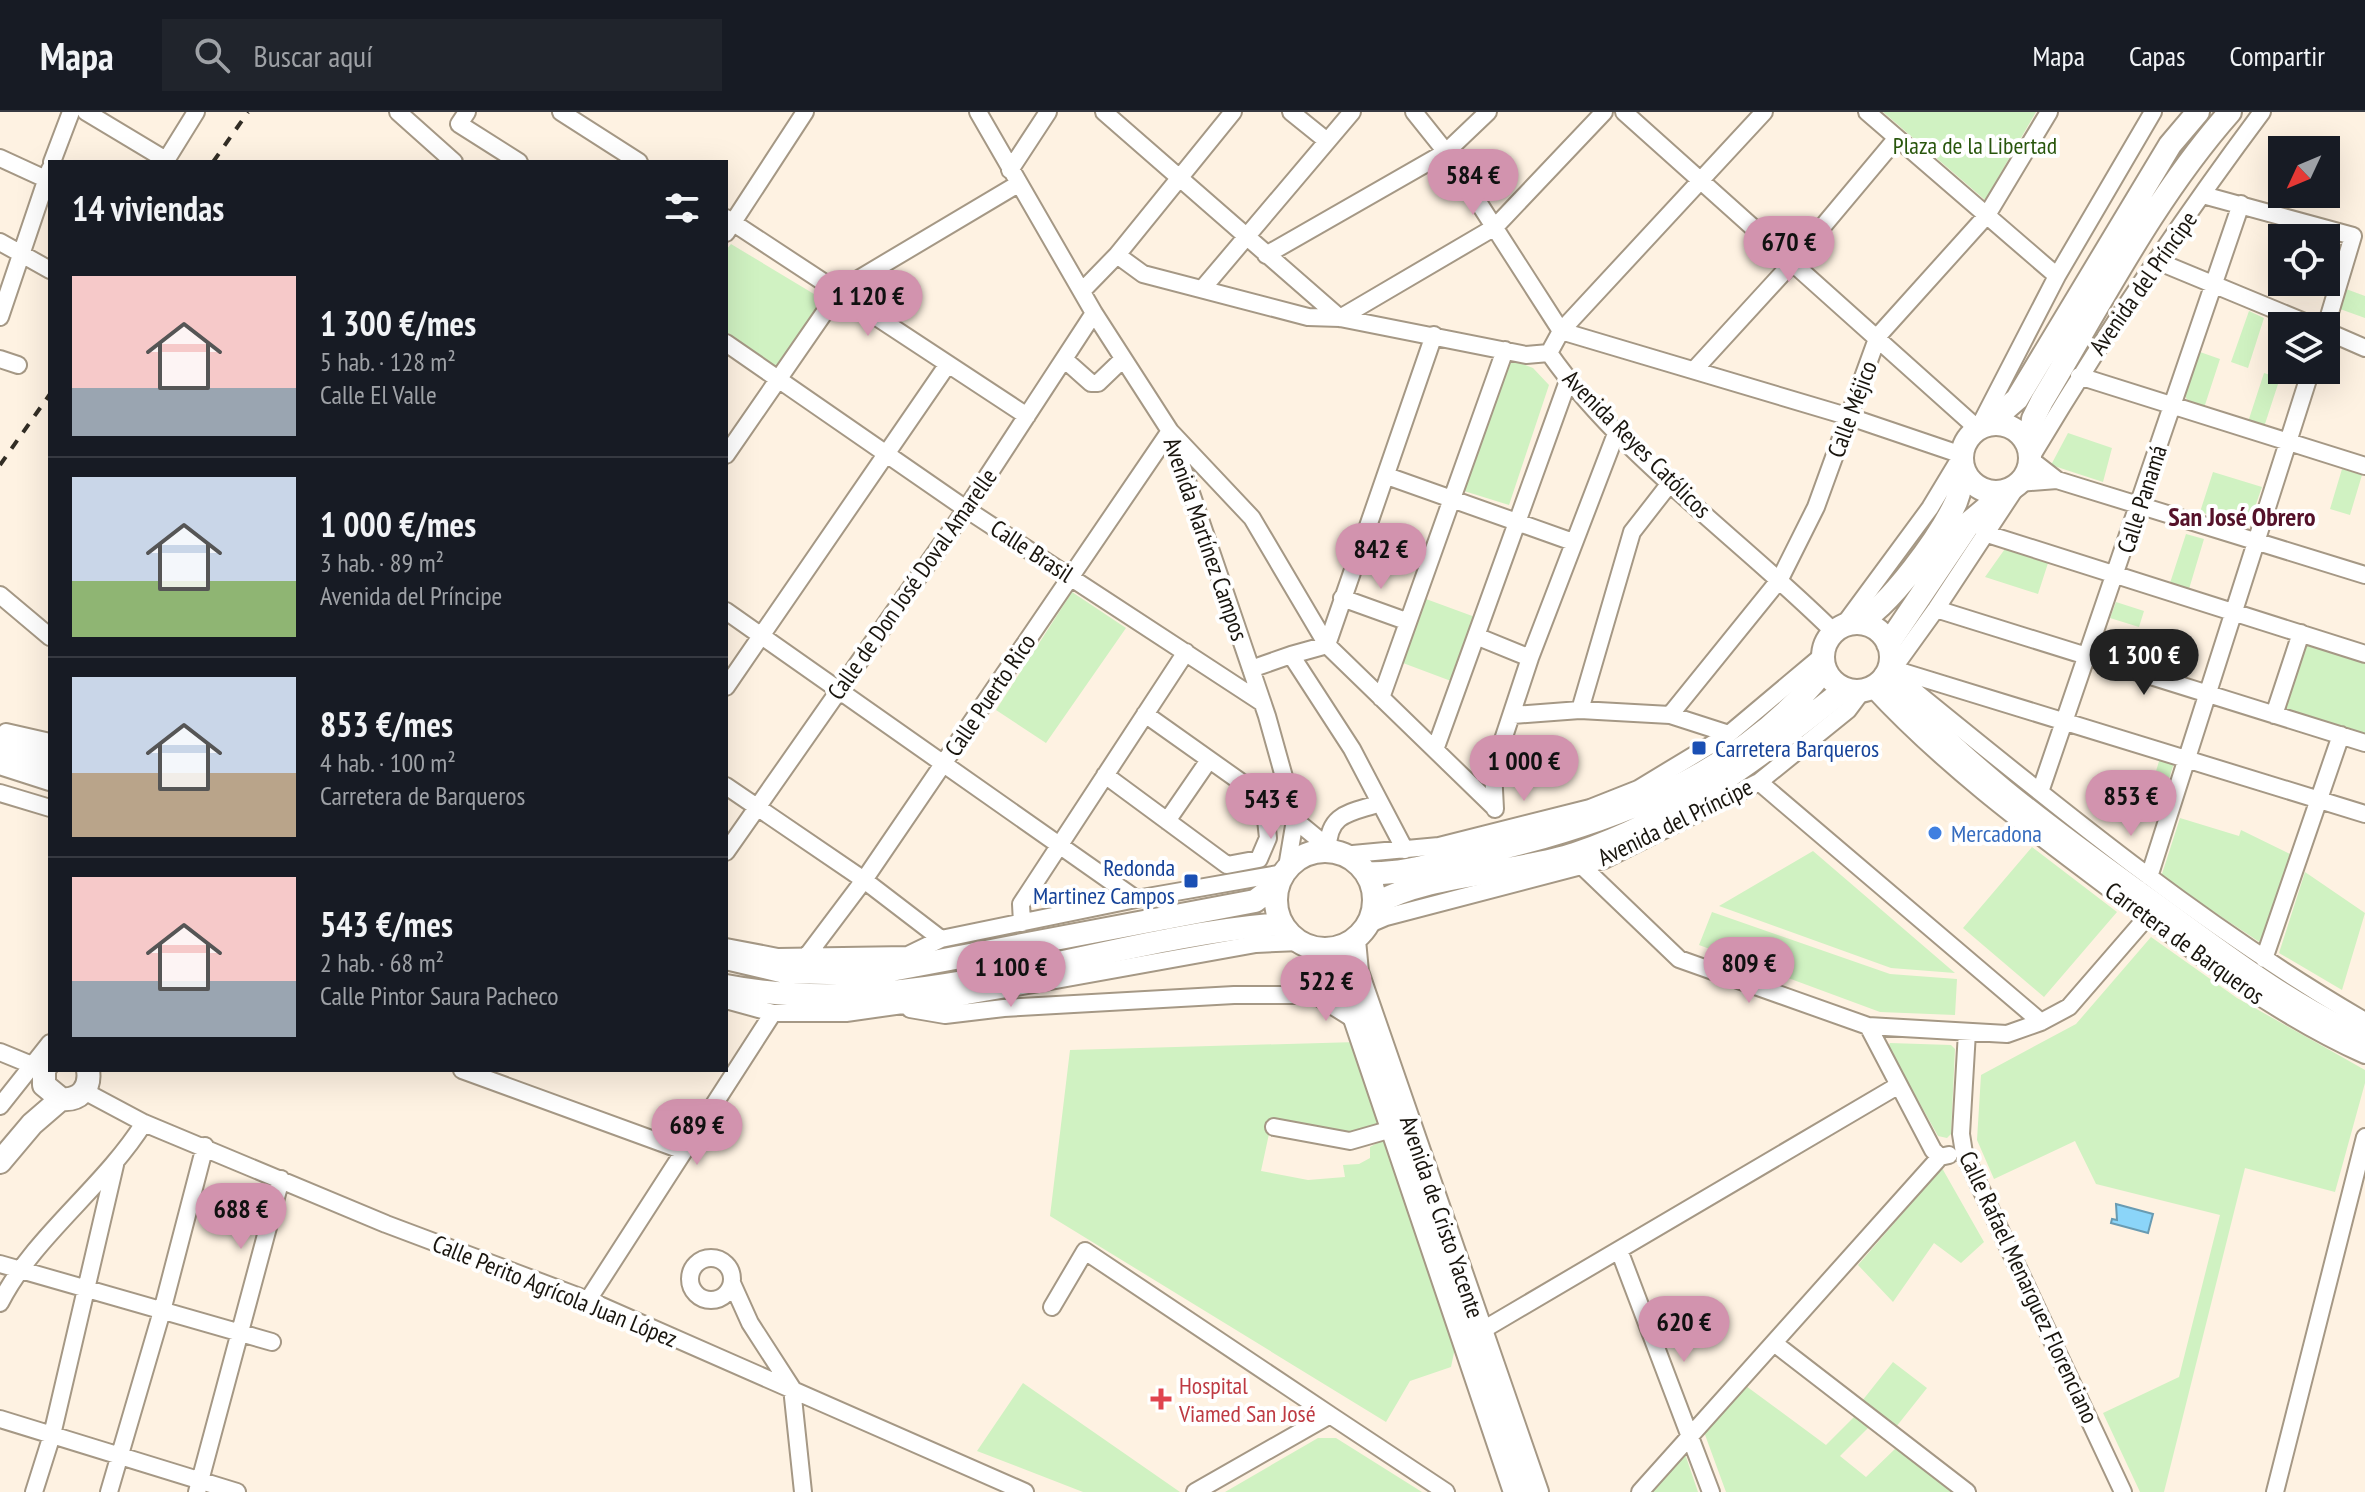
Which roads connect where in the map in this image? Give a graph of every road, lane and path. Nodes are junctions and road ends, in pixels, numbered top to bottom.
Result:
1 (71, 112) edge
2 (86, 112) edge
3 (196, 112) edge
4 (398, 112) edge
5 (561, 112) edge
6 (805, 112) edge
7 (1048, 112) edge
8 (1104, 112) edge
9 (1233, 112) edge
10 (1291, 112) edge
11 (1352, 112) edge
12 (1414, 112) edge
13 (1488, 112) edge
14 (1604, 112) edge
15 (1624, 112) edge
16 (1764, 112) edge
17 (1867, 112) edge
18 (2049, 112) edge
19 (2153, 112) edge
20 (2198, 112) edge
21 (2230, 112) edge
22 (2262, 112) edge
23 (985, 116) edge
24 (463, 118) edge
25 (1896, 139) junction
26 (1327, 141) junction
27 (1446, 152) junction
28 (0, 158) edge
29 (53, 160) edge
30 (164, 160) edge
31 (167, 160) edge
32 (452, 160) edge
33 (516, 160) edge
34 (636, 160) edge
35 (48, 176) edge
36 (1014, 177) junction
37 (1177, 177) junction
38 (48, 179) edge
39 (1703, 182) junction
40 (2203, 195) junction
41 (2241, 204) junction
42 (1987, 215) junction
43 (728, 225) edge
44 (1495, 227) junction
45 (1247, 238) junction
46 (0, 242) edge
47 (21, 255) junction
48 (1117, 255) junction
49 (1266, 255) junction
50 (2157, 261) junction
51 (1793, 262) junction
52 (48, 269) edge
53 (2057, 276) junction
54 (2212, 285) junction
55 (1203, 288) junction
56 (840, 290) junction
57 (1082, 291) junction
58 (2279, 312) edge
59 (2331, 312) edge
60 (1094, 313) junction
61 (0, 317) edge
62 (1340, 318) junction
63 (1561, 331) junction
64 (1434, 335) junction
65 (2340, 335) edge
66 (1878, 336) junction
67 (728, 344) edge
68 (2365, 348) edge
69 (1505, 350) junction
70 (1549, 353) junction
71 (0, 359) edge
72 (1064, 359) junction
73 (1123, 359) junction
74 (948, 364) junction
75 (18, 365) dead end
76 (1695, 369) junction
77 (2079, 376) junction
78 (777, 380) junction
79 (1568, 381) junction
80 (2307, 384) edge
81 (2173, 405) junction
82 (1027, 416) junction
83 (1850, 417) junction
84 (1983, 427) junction
85 (1170, 431) junction
86 (1617, 431) junction
87 (2289, 441) junction
88 (728, 452) edge
89 (2029, 454) junction
90 (886, 455) junction
91 (1962, 460) junction
92 (2365, 466) edge
93 (1387, 476) junction
94 (2057, 480) junction
95 (1671, 482) junction
96 (2013, 487) junction
97 (1450, 498) junction
98 (2139, 505) junction
99 (966, 509) junction
100 (1515, 520) junction
101 (1984, 533) junction
102 (1573, 542) junction
103 (2256, 542) junction
104 (2118, 574) junction
105 (2365, 575) edge
106 (1071, 576) junction
107 (1780, 579) junction
108 (0, 595) edge
109 (1342, 598) junction
110 (1936, 609) junction
111 (728, 612) edge
112 (2233, 612) junction
113 (1406, 621) junction
114 (1845, 627) junction
115 (2301, 633) junction
116 (48, 635) edge
117 (761, 636) junction
118 (1476, 636) junction
119 (1327, 645) junction
120 (1186, 652) junction
121 (2364, 652) edge
122 (1291, 655) junction
123 (1530, 658) junction
124 (2089, 658) junction
125 (1824, 662) junction
126 (1251, 669) junction
127 (1877, 673) junction
128 (728, 684) edge
129 (837, 690) junction
130 (2206, 695) junction
131 (1381, 698) junction
132 (1261, 702) junction
133 (1580, 710) junction
134 (1145, 714) junction
135 (1513, 715) junction
136 (1670, 715) junction
137 (2274, 715) junction
138 (2067, 720) junction
139 (1729, 734) junction
140 (2341, 735) junction
141 (3, 739) edge
142 (48, 742) edge
143 (2365, 743) edge
144 (1436, 747) junction
145 (2189, 757) junction
146 (48, 760) edge
147 (1209, 760) junction
148 (0, 763) edge
149 (943, 764) junction
150 (1105, 775) junction
151 (48, 778) edge
152 (1759, 782) junction
153 (728, 787) edge
154 (2040, 792) junction
155 (0, 793) edge
156 (2318, 799) junction
157 (1380, 803) junction
158 (755, 806) junction
159 (48, 807) edge
160 (1495, 808) junction
161 (2365, 814) edge
162 (1295, 820) junction
163 (1167, 821) junction
164 (1508, 827) junction
165 (1059, 845) junction
166 (728, 849) edge
167 (1405, 850) junction
168 (1335, 851) junction
169 (1582, 866) junction
170 (1366, 873) junction
171 (1283, 874) junction
172 (2149, 877) junction
173 (864, 880) junction
174 (1136, 899) junction
175 (2147, 917) junction
176 (1022, 923) junction
177 (1282, 924) junction
178 (1364, 924) junction
179 (941, 939) junction
180 (1300, 942) junction
181 (728, 947) edge
182 (1321, 949) junction
183 (806, 957) junction
184 (728, 958) edge
185 (2264, 959) junction
186 (1334, 971) junction
187 (728, 986) edge
188 (1315, 995) junction
189 (728, 1001) edge
190 (892, 1007) junction
191 (773, 1013) junction
192 (1355, 1020) junction
193 (2365, 1021) edge
194 (2041, 1022) junction
195 (1868, 1026) junction
196 (1967, 1032) junction
197 (2365, 1039) edge
198 (0, 1052) edge
199 (2365, 1055) edge
200 (467, 1072) edge
201 (46, 1076) edge
202 (86, 1081) edge
203 (1899, 1085) junction
204 (0, 1106) edge
205 (144, 1123) junction
206 (1274, 1127) dead end
207 (1392, 1129) junction
208 (2365, 1137) edge
209 (205, 1146) junction
210 (684, 1151) junction
211 (1964, 1153) junction
212 (1940, 1157) junction
213 (0, 1162) edge
214 (115, 1165) junction
215 (281, 1179) junction
216 (1619, 1250) junction
217 (0, 1264) edge
218 (19, 1269) junction
219 (732, 1283) dead end
220 (85, 1289) junction
221 (588, 1300) junction
222 (0, 1303) edge
223 (1052, 1307) dead end
224 (162, 1311) junction
225 (1481, 1331) junction
226 (239, 1333) junction
227 (272, 1342) dead end
228 (1774, 1343) junction
229 (792, 1388) junction
230 (1330, 1415) junction
231 (0, 1419) edge
232 (52, 1435) junction
233 (1690, 1435) junction
234 (119, 1455) junction
235 (198, 1486) edge
236 (1512, 1489) edge
237 (34, 1492) edge
238 (109, 1492) edge
239 (237, 1492) edge
240 (803, 1492) edge
241 (1025, 1492) edge
242 (1195, 1492) edge
243 (1446, 1492) edge
244 (1537, 1492) edge
245 (1640, 1492) edge
246 (1711, 1492) edge
247 (1967, 1492) edge
248 (2123, 1492) edge
249 (2275, 1492) edge

1 - 29 street
2 - 30 street
3 - 31 street
4 - 32 street
5 - 34 street
6 - 43 street
7 - 36 street
8 - 37 street
9 - 37 street
10 - 26 street
11 - 26 street
12 - 27 street
13 - 27 street
14 - 44 street
15 - 39 street
16 - 39 street, Avenida Reyes Católicos
17 - 25 street
18 - 42 street, Calle Méjico
19 - 53 street
20 - 84 main road, Avenida del Príncipe
21 - 89 main road, Avenida del Príncipe
22 - 40 street, Avenida del Príncipe
23 - 36 street, Avenida Martínez Campos
24 - 33 street
25 - 42 street
25 - 51 street
26 - 45 street
27 - 44 street
27 - 49 street
28 - 35 street
36 - 56 street
36 - 57 street, Avenida Martínez Campos
37 - 45 street
37 - 48 street
38 - 47 street
39 - 51 street
39 - 63 street, Avenida Reyes Católicos
40 - 41 street
40 - 50 street, Avenida del Príncipe
41 - 54 street, Calle Panamá
41 - 59 street
42 - 53 street
42 - 66 street, Calle Méjico
43 - 56 street
44 - 62 street
44 - 63 street
45 - 49 street
45 - 55 street
46 - 47 street
47 - 52 street
47 - 61 street
48 - 55 street
48 - 57 street
49 - 62 street
50 - 54 street
50 - 77 street, Avenida del Príncipe
51 - 66 street
51 - 76 street
53 - 84 street
54 - 58 street
54 - 81 street, Calle Panamá
55 - 62 street
56 - 74 street
56 - 78 street
57 - 60 street, Avenida Martínez Campos
60 - 72 street, Calle de Don José Doval Amarelle
60 - 73 street, Avenida Martínez Campos
62 - 64 street
63 - 70 street, Avenida Reyes Católicos
63 - 76 street
64 - 69 street
64 - 93 street
65 - 68 street
66 - 83 street, Calle Méjico
66 - 84 street
67 - 78 street, Calle Brasil
69 - 70 street
69 - 97 street
70 - 79 street, Avenida Reyes Católicos
71 - 75 street
72 - 73 street
72 - 82 street, Calle de Don José Doval Amarelle
73 - 85 street, Avenida Martínez Campos
74 - 82 street
74 - 90 street
76 - 83 street
77 - 81 street
77 - 89 street, Avenida del Príncipe
78 - 88 street
78 - 90 street, Calle Brasil
79 - 86 street, Avenida Reyes Católicos
79 - 100 street
80 - 87 street
81 - 87 street
81 - 98 street, Calle Panamá
82 - 99 street, Calle de Don José Doval Amarelle
83 - 91 street
83 - 107 street, Calle Méjico
84 - 89 main road
84 - 91 main road
85 - 106 street, Calle Puerto Rico
85 - 119 street
85 - 126 street, Avenida Martínez Campos
86 - 95 street, Avenida Reyes Católicos
86 - 102 street
87 - 92 street
87 - 103 street
89 - 94 street
89 - 96 main road
90 - 99 street, Calle Brasil
90 - 117 street
91 - 96 main road
91 - 114 main road
93 - 97 street
93 - 109 street
94 - 96 street
94 - 98 street
95 - 107 street, Avenida Reyes Católicos
95 - 133 street
96 - 101 street, Avenida del Príncipe
96 - 127 main road, Avenida del Príncipe
97 - 100 street
97 - 113 street
98 - 103 street
98 - 104 street, Calle Panamá
99 - 106 street, Calle Brasil
99 - 129 street, Calle de Don José Doval Amarelle
100 - 102 street
100 - 118 street
101 - 104 street
101 - 110 street, Avenida del Príncipe
102 - 123 street
103 - 105 street
103 - 112 street
104 - 112 street
104 - 124 street, Calle Panamá
106 - 120 street, Calle Brasil
106 - 149 street, Calle Puerto Rico
107 - 114 street, Avenida Reyes Católicos
107 - 136 street, Calle Méjico
108 - 116 street
109 - 113 street
109 - 119 street
110 - 124 street
110 - 127 street, Avenida del Príncipe
111 - 117 street
112 - 115 street
112 - 130 street
113 - 131 street
114 - 125 main road
114 - 127 main road
115 - 121 street
115 - 137 street
117 - 128 street
117 - 129 street
118 - 123 street
118 - 144 street
119 - 122 street
119 - 131 street
120 - 132 street, Calle Brasil
120 - 134 street
122 - 126 street
122 - 157 street
123 - 135 street
124 - 130 street
124 - 138 street, Calle Panamá
125 - 127 main road
125 - 139 street, Avenida del Príncipe
125 - 170 main road, Avenida del Príncipe
126 - 132 street, Avenida Martínez Campos
127 - 138 street
127 - 152 street, Avenida del Príncipe
127 - 154 street, Carretera de Barqueros
127 - 175 street, Carretera de Barqueros
127 - 178 main road, Avenida del Príncipe
127 - 197 main road, Carretera de Barqueros
129 - 149 street
129 - 158 street, Calle de Don José Doval Amarelle
130 - 137 street
130 - 145 street
131 - 144 street
132 - 162 street, Avenida Martínez Campos
133 - 135 street
133 - 136 street
134 - 147 street
134 - 150 street
135 - 160 street
136 - 139 street
137 - 140 street
138 - 145 street
138 - 154 street, Calle Panamá
139 - 164 street, Avenida del Príncipe
140 - 143 street
140 - 156 street
141 - 142 street
141 - 146 main road
144 - 160 street
145 - 156 street
145 - 172 street
147 - 163 street
147 - 163 street
148 - 151 main road
149 - 165 street
149 - 173 street, Calle Puerto Rico
150 - 163 street
150 - 165 street
152 - 169 street, Avenida del Príncipe
152 - 194 street
153 - 158 street
154 - 172 street, Carretera de Barqueros
155 - 159 street
156 - 161 street
156 - 185 street
157 - 167 street
157 - 168 street
158 - 166 street, Calle de Don José Doval Amarelle
158 - 173 street
160 - 164 street
162 - 168 street
162 - 171 street, Avenida Martínez Campos
164 - 167 street, Avenida del Príncipe
165 - 174 street
165 - 176 street
167 - 168 street, Avenida del Príncipe
168 - 170 main road
168 - 171 main road
169 - 178 street, Avenida del Príncipe
169 - 195 street
170 - 178 main road
171 - 174 street
171 - 177 main road
171 - 184 main road
172 - 185 street, Carretera de Barqueros
173 - 179 street
173 - 183 street, Calle Puerto Rico
174 - 176 street
175 - 194 street
175 - 199 street, Carretera de Barqueros
176 - 179 street
177 - 180 main road
177 - 187 main road
178 - 182 main road
178 - 225 main road, Avenida de Cristo Yacente
179 - 183 street
180 - 182 main road
180 - 190 street
181 - 183 street
182 - 186 main road, Avenida de Cristo Yacente
185 - 193 street, Carretera de Barqueros
186 - 188 street
186 - 192 main road, Avenida de Cristo Yacente
188 - 190 street
188 - 192 street
189 - 191 street
190 - 191 street
191 - 210 street
192 - 207 main road, Avenida de Cristo Yacente
194 - 196 street
195 - 196 street
195 - 203 street
196 - 211 street, Calle Rafael Menarguez Florenciano
198 - 201 street
200 - 210 street
201 - 202 main road
201 - 204 street
201 - 213 main road
202 - 205 street, Calle Perito Agrícola Juan López
203 - 212 street
203 - 216 street
205 - 209 street, Calle Perito Agrícola Juan López
205 - 214 street
206 - 207 street
207 - 236 main road, Avenida de Cristo Yacente
208 - 249 street
209 - 215 street, Calle Perito Agrícola Juan López
209 - 224 street
210 - 221 street
211 - 212 street
211 - 248 street, Calle Rafael Menarguez Florenciano
212 - 228 street
214 - 218 street
214 - 220 street
215 - 221 street, Calle Perito Agrícola Juan López
215 - 226 street
216 - 225 street
216 - 233 street
217 - 218 street
218 - 220 street
218 - 222 street
219 - 229 street
220 - 224 street
220 - 232 street
221 - 229 street, Calle Perito Agrícola Juan López
223 - 230 street
224 - 226 street
224 - 234 street
225 - 244 main road, Avenida de Cristo Yacente
226 - 227 street
226 - 235 street
228 - 233 street
228 - 247 street
229 - 240 street
229 - 241 street, Calle Perito Agrícola Juan López
230 - 242 street
230 - 243 street
231 - 232 street
232 - 234 street
232 - 237 street
233 - 245 street
233 - 246 street
234 - 235 street
234 - 238 street
235 - 239 street

